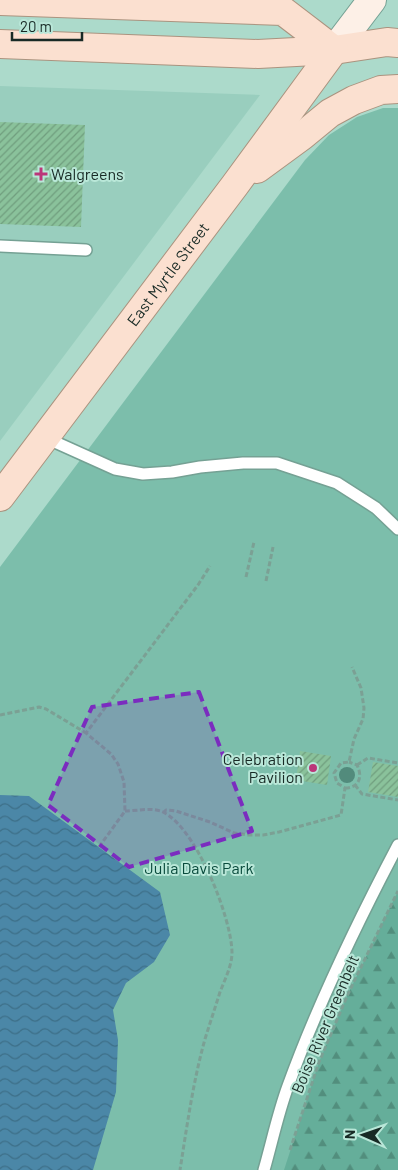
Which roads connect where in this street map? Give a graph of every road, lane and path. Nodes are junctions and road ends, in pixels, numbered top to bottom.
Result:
1 (372, 0) edge
2 (0, 1) edge
3 (398, 42) edge
4 (0, 44) edge
5 (334, 50) junction
6 (398, 89) edge
7 (236, 185) junction
8 (0, 246) edge
9 (86, 250) dead end
10 (46, 438) junction
11 (0, 497) edge
12 (398, 529) edge
13 (254, 542) dead end
14 (273, 547) dead end
15 (210, 566) dead end
16 (246, 578) dead end
17 (266, 581) dead end
18 (352, 667) dead end
19 (0, 715) edge
20 (86, 733) junction
21 (349, 762) junction
22 (398, 763) edge
23 (357, 766) junction
24 (355, 785) junction
25 (345, 788) junction
26 (398, 800) edge
27 (125, 811) junction
28 (163, 812) junction
29 (398, 845) edge
30 (99, 847) dead end
31 (398, 891) edge
32 (288, 1155) dead end
33 (180, 1170) edge
34 (264, 1170) edge

1 - 5 main road
2 - 5 main road
3 - 5 main road
4 - 5 main road
5 - 7 main road, East Myrtle Street
6 - 7 main road
7 - 10 main road, East Myrtle Street
8 - 9 lane
10 - 11 main road, East Myrtle Street
10 - 12 lane
13 - 16 path
14 - 17 path
15 - 20 path
18 - 21 path
19 - 20 path
20 - 27 path
21 - 23 path
21 - 25 path
22 - 23 path
23 - 24 path
24 - 25 path
24 - 26 path
25 - 28 path
27 - 28 path
27 - 30 path
28 - 33 path
29 - 34 lane
31 - 32 path, Boise River Greenbelt

